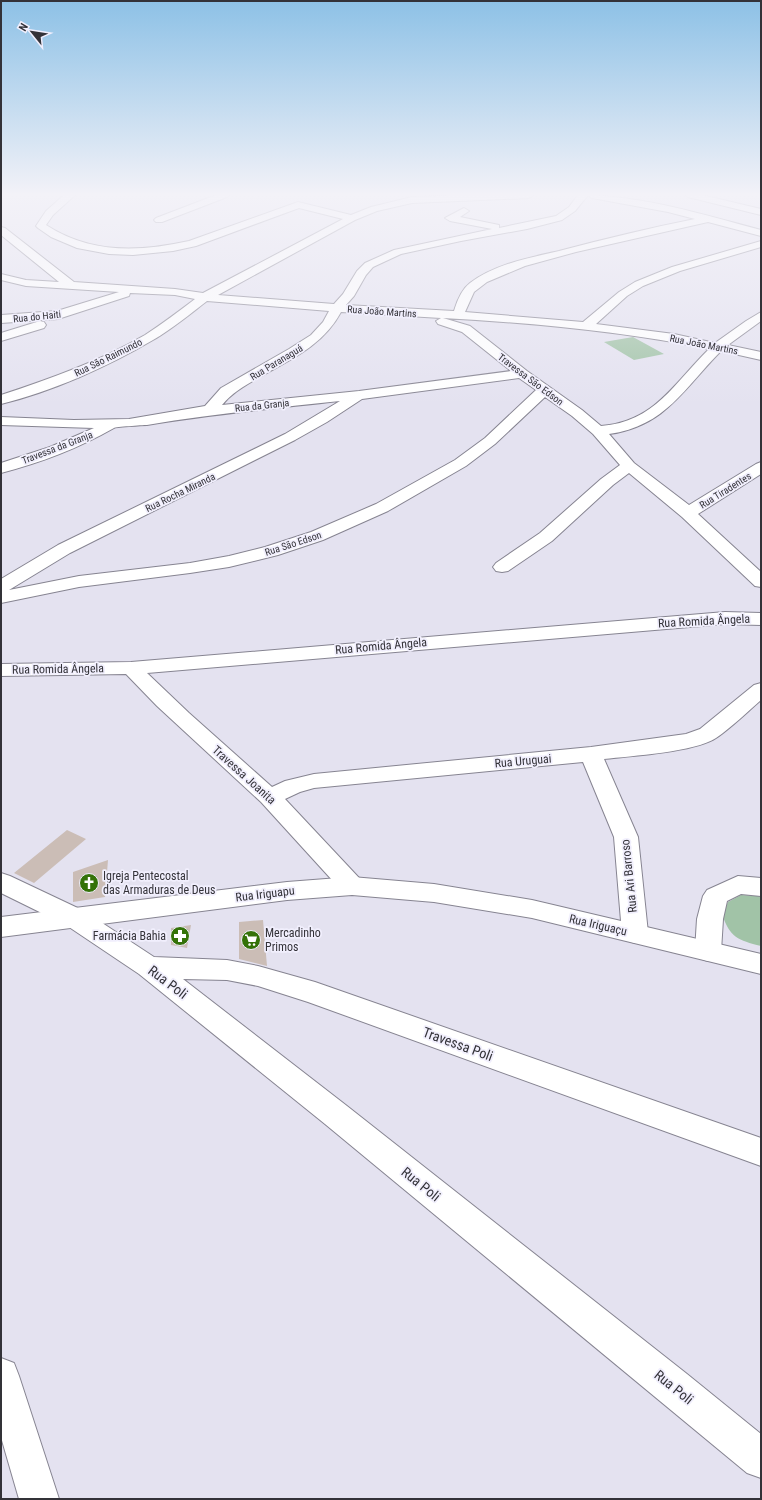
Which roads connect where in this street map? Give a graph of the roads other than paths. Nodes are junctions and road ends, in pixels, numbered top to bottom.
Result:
1 (45, 265) edge
2 (263, 265) edge
3 (369, 265) edge
4 (518, 265) edge
5 (690, 265) edge
6 (1, 277) edge
7 (71, 286) junction
8 (143, 291) junction
9 (205, 297) junction
10 (337, 308) junction
11 (418, 313) junction
12 (58, 315) junction
13 (458, 315) junction
14 (761, 316) edge
15 (1, 319) edge
16 (586, 326) junction
17 (1, 337) edge
18 (719, 346) junction
19 (761, 356) edge
20 (522, 374) junction
21 (544, 390) junction
22 (359, 395) junction
23 (1, 400) edge
24 (210, 410) junction
25 (1, 421) edge
26 (111, 424) junction
27 (598, 431) junction
28 (629, 466) junction
29 (761, 467) edge
30 (1, 468) edge
31 (688, 513) junction
32 (502, 567) dead end
33 (761, 582) edge
34 (1, 587) edge
35 (1, 597) edge
36 (761, 619) edge
37 (131, 668) junction
38 (1, 670) edge
39 (761, 689) edge
40 (591, 754) junction
41 (270, 797) junction
42 (1, 882) edge
43 (352, 886) junction
44 (761, 887) edge
45 (434, 893) joint
46 (75, 918) junction
47 (1, 927) edge
48 (635, 933) junction
49 (708, 951) junction
50 (761, 964) edge
51 (149, 967) junction
52 (761, 1152) edge
53 (1, 1376) edge
54 (761, 1459) edge
55 (39, 1499) edge

1 - 7 street
2 - 9 street, Rua São Raimundo
3 - 10 street, Rua Paranaguá
4 - 13 street
5 - 16 street
6 - 7 street, Rua João Martins
7 - 8 street, Rua João Martins
8 - 9 street, Rua João Martins
8 - 12 street, Rua do Haiti
9 - 10 street, Rua João Martins
9 - 23 street, Rua São Raimundo
10 - 11 street, Rua João Martins
10 - 24 street, Rua Paranaguá
11 - 13 street, Rua João Martins
11 - 20 street, Travessa São Edson
12 - 15 street, Rua do Haiti
12 - 17 street
13 - 16 street, Rua João Martins
14 - 18 street
16 - 18 street, Rua João Martins
18 - 19 street, Rua João Martins
18 - 27 street
20 - 21 street, Travessa São Edson
20 - 22 street, Rua da Granja
21 - 27 street, Travessa São Edson
21 - 35 street, Rua São Edson
22 - 24 street, Rua da Granja
22 - 34 street, Rua Rocha Miranda
24 - 26 street, Rua da Granja
25 - 26 street, Rua da Granja
26 - 30 street, Travessa da Granja
27 - 28 street, Travessa São Edson
28 - 31 street, Travessa São Edson
28 - 32 street
29 - 31 street, Rua Tiradentes
31 - 33 street, Travessa São Edson
36 - 37 street, Rua Romida Ângela
37 - 38 street, Rua Romida Ângela
37 - 41 street, Travessa Joanita
39 - 40 street, Rua Uruguai
40 - 41 street, Rua Uruguai
40 - 48 street, Rua Ari Barroso
41 - 43 street, Travessa Joanita
42 - 46 street, Rua Poli
43 - 45 street, Rua Iriguapu
43 - 46 street, Rua Iriguapu
44 - 49 street
45 - 48 street, Rua Iriguaçu
46 - 47 street, Rua Iriguapu
46 - 51 street, Rua Poli
48 - 49 street, Rua Iriguaçu
49 - 50 street, Rua Iriguaçu
51 - 52 street, Travessa Poli
51 - 54 street, Rua Poli
53 - 55 street

